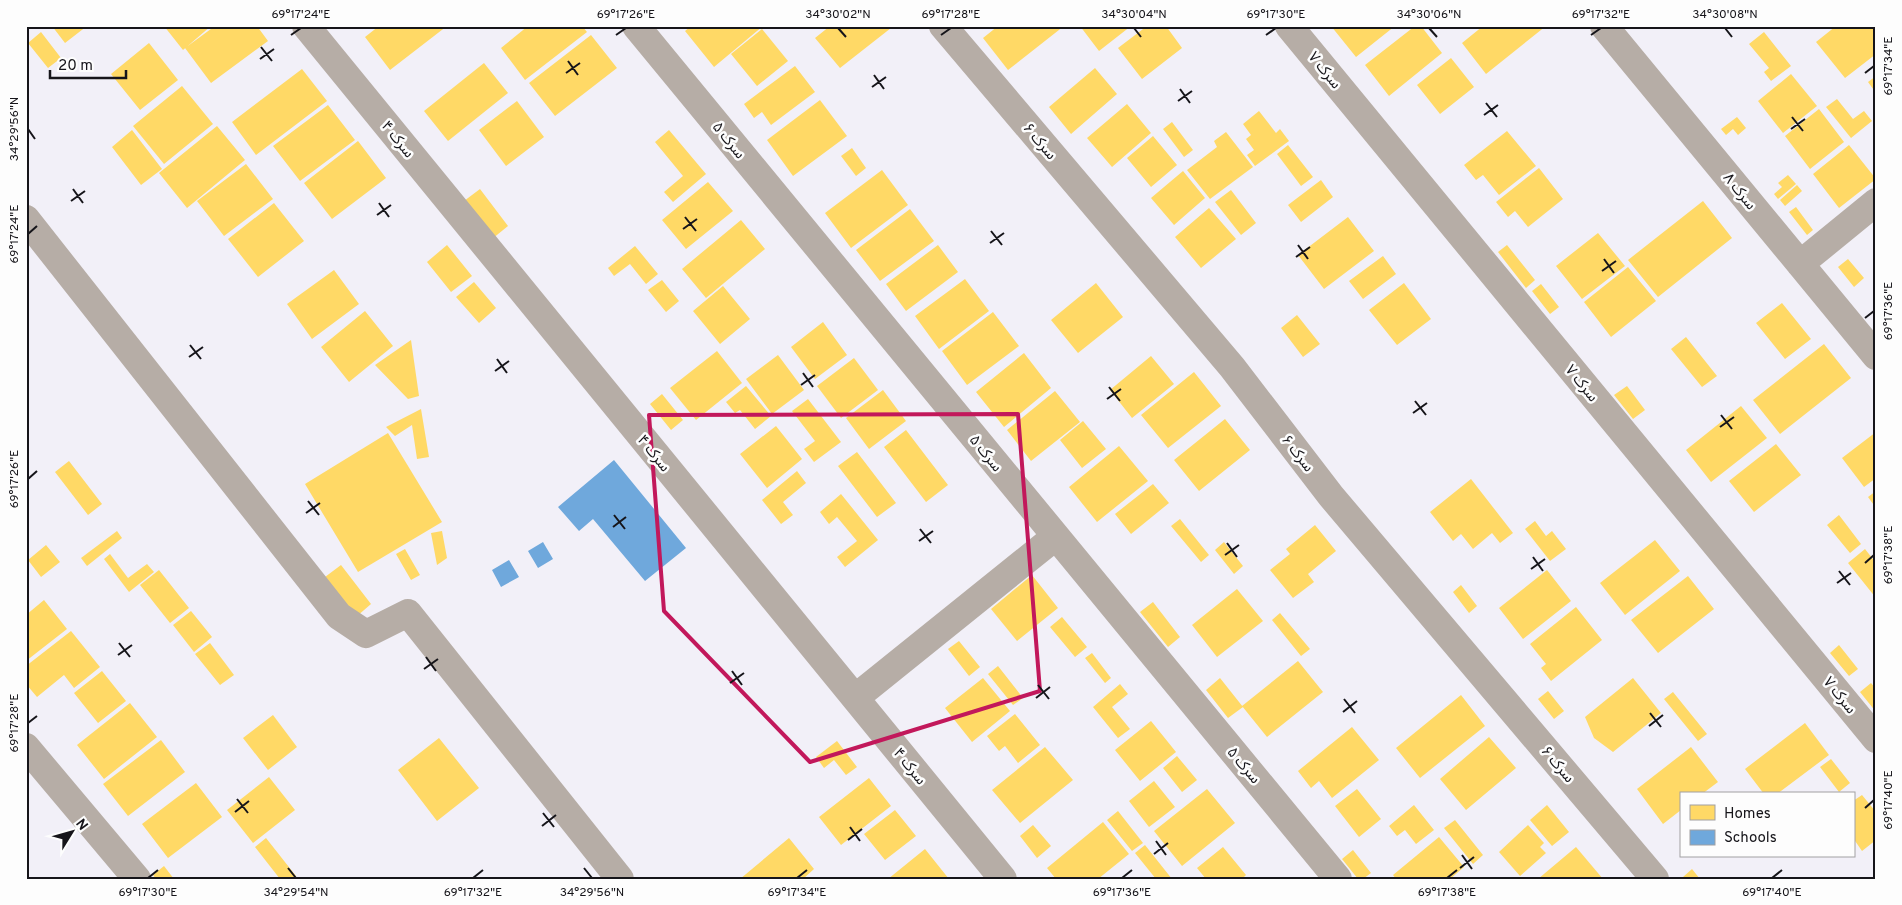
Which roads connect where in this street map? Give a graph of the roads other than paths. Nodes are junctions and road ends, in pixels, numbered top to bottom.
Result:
1 (306, 26) edge
2 (636, 26) edge
3 (943, 26) edge
4 (1289, 26) edge
5 (1604, 26) edge
6 (1876, 202) edge
7 (26, 219) edge
8 (1800, 264) junction
9 (1876, 356) edge
10 (1055, 537) junction
11 (854, 698) junction
12 (1876, 739) edge
13 (26, 746) edge
14 (137, 879) edge
15 (620, 879) edge
16 (1003, 879) edge
17 (1338, 879) edge
18 (1655, 879) edge

1 - 11 street, سرک ۴
2 - 10 street, سرک ۵
3 - 18 street, سرک ۶
4 - 12 street, سرک ۷
5 - 8 street, سرک ۸
6 - 8 street
7 - 15 street
8 - 9 street, سرک ۸
10 - 11 street
10 - 17 street, سرک ۵
11 - 16 street, سرک ۴
13 - 14 street

